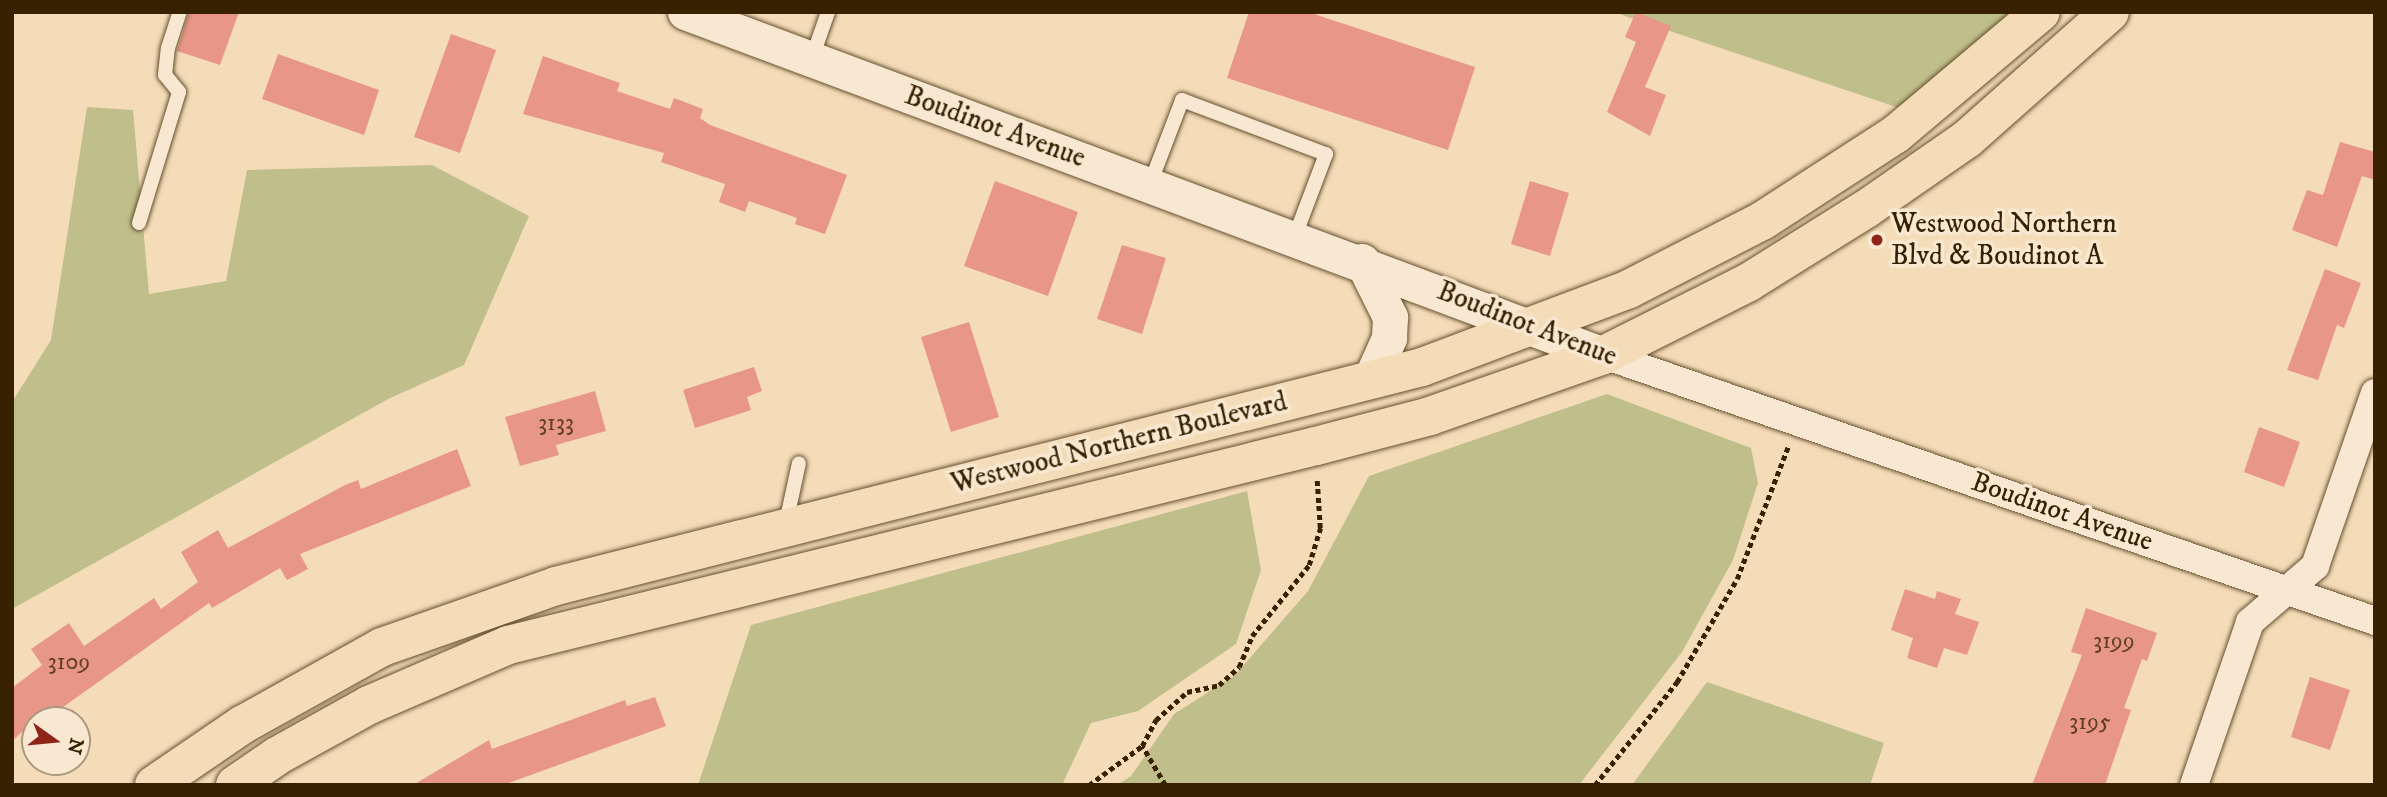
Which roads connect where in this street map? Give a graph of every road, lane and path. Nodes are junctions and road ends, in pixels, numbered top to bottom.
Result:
1 (180, 12) edge
2 (828, 12) edge
3 (2040, 12) edge
4 (692, 13) edge
5 (2104, 14) edge
6 (811, 60) junction
7 (1150, 184) junction
8 (139, 223) dead end
9 (1295, 236) junction
10 (1362, 261) junction
11 (1530, 326) junction
12 (1604, 355) junction
13 (1370, 380) junction
14 (2375, 393) edge
15 (1798, 420) junction
16 (1316, 446) junction
17 (799, 463) dead end
18 (786, 524) junction
19 (796, 573) junction
20 (2288, 591) junction
21 (2375, 621) edge
22 (1142, 746) junction
23 (154, 785) edge
24 (235, 785) edge
25 (1089, 785) edge
26 (1165, 785) edge
27 (1595, 785) edge
28 (2194, 785) edge

1 - 8 lane
2 - 6 lane
3 - 11 main road, Westwood Northern Boulevard
4 - 6 street, Boudinot Avenue
5 - 12 main road, Westwood Northern Boulevard
6 - 7 street, Boudinot Avenue
7 - 9 street, Boudinot Avenue
7 - 9 lane
9 - 10 street, Boudinot Avenue
10 - 11 street, Boudinot Avenue
10 - 13 street
11 - 12 street, Boudinot Avenue
11 - 13 main road, Westwood Northern Boulevard
12 - 15 street, Boudinot Avenue
12 - 16 main road, Westwood Northern Boulevard
13 - 18 main road, Westwood Northern Boulevard
14 - 20 street
15 - 20 street, Boudinot Avenue
15 - 27 path
16 - 19 main road, Westwood Northern Boulevard
16 - 22 path
17 - 18 lane
18 - 19 main road
18 - 23 main road, Westwood Northern Boulevard
19 - 24 main road, Westwood Northern Boulevard
20 - 21 street, Boudinot Avenue
20 - 28 street
22 - 25 path
22 - 26 path

